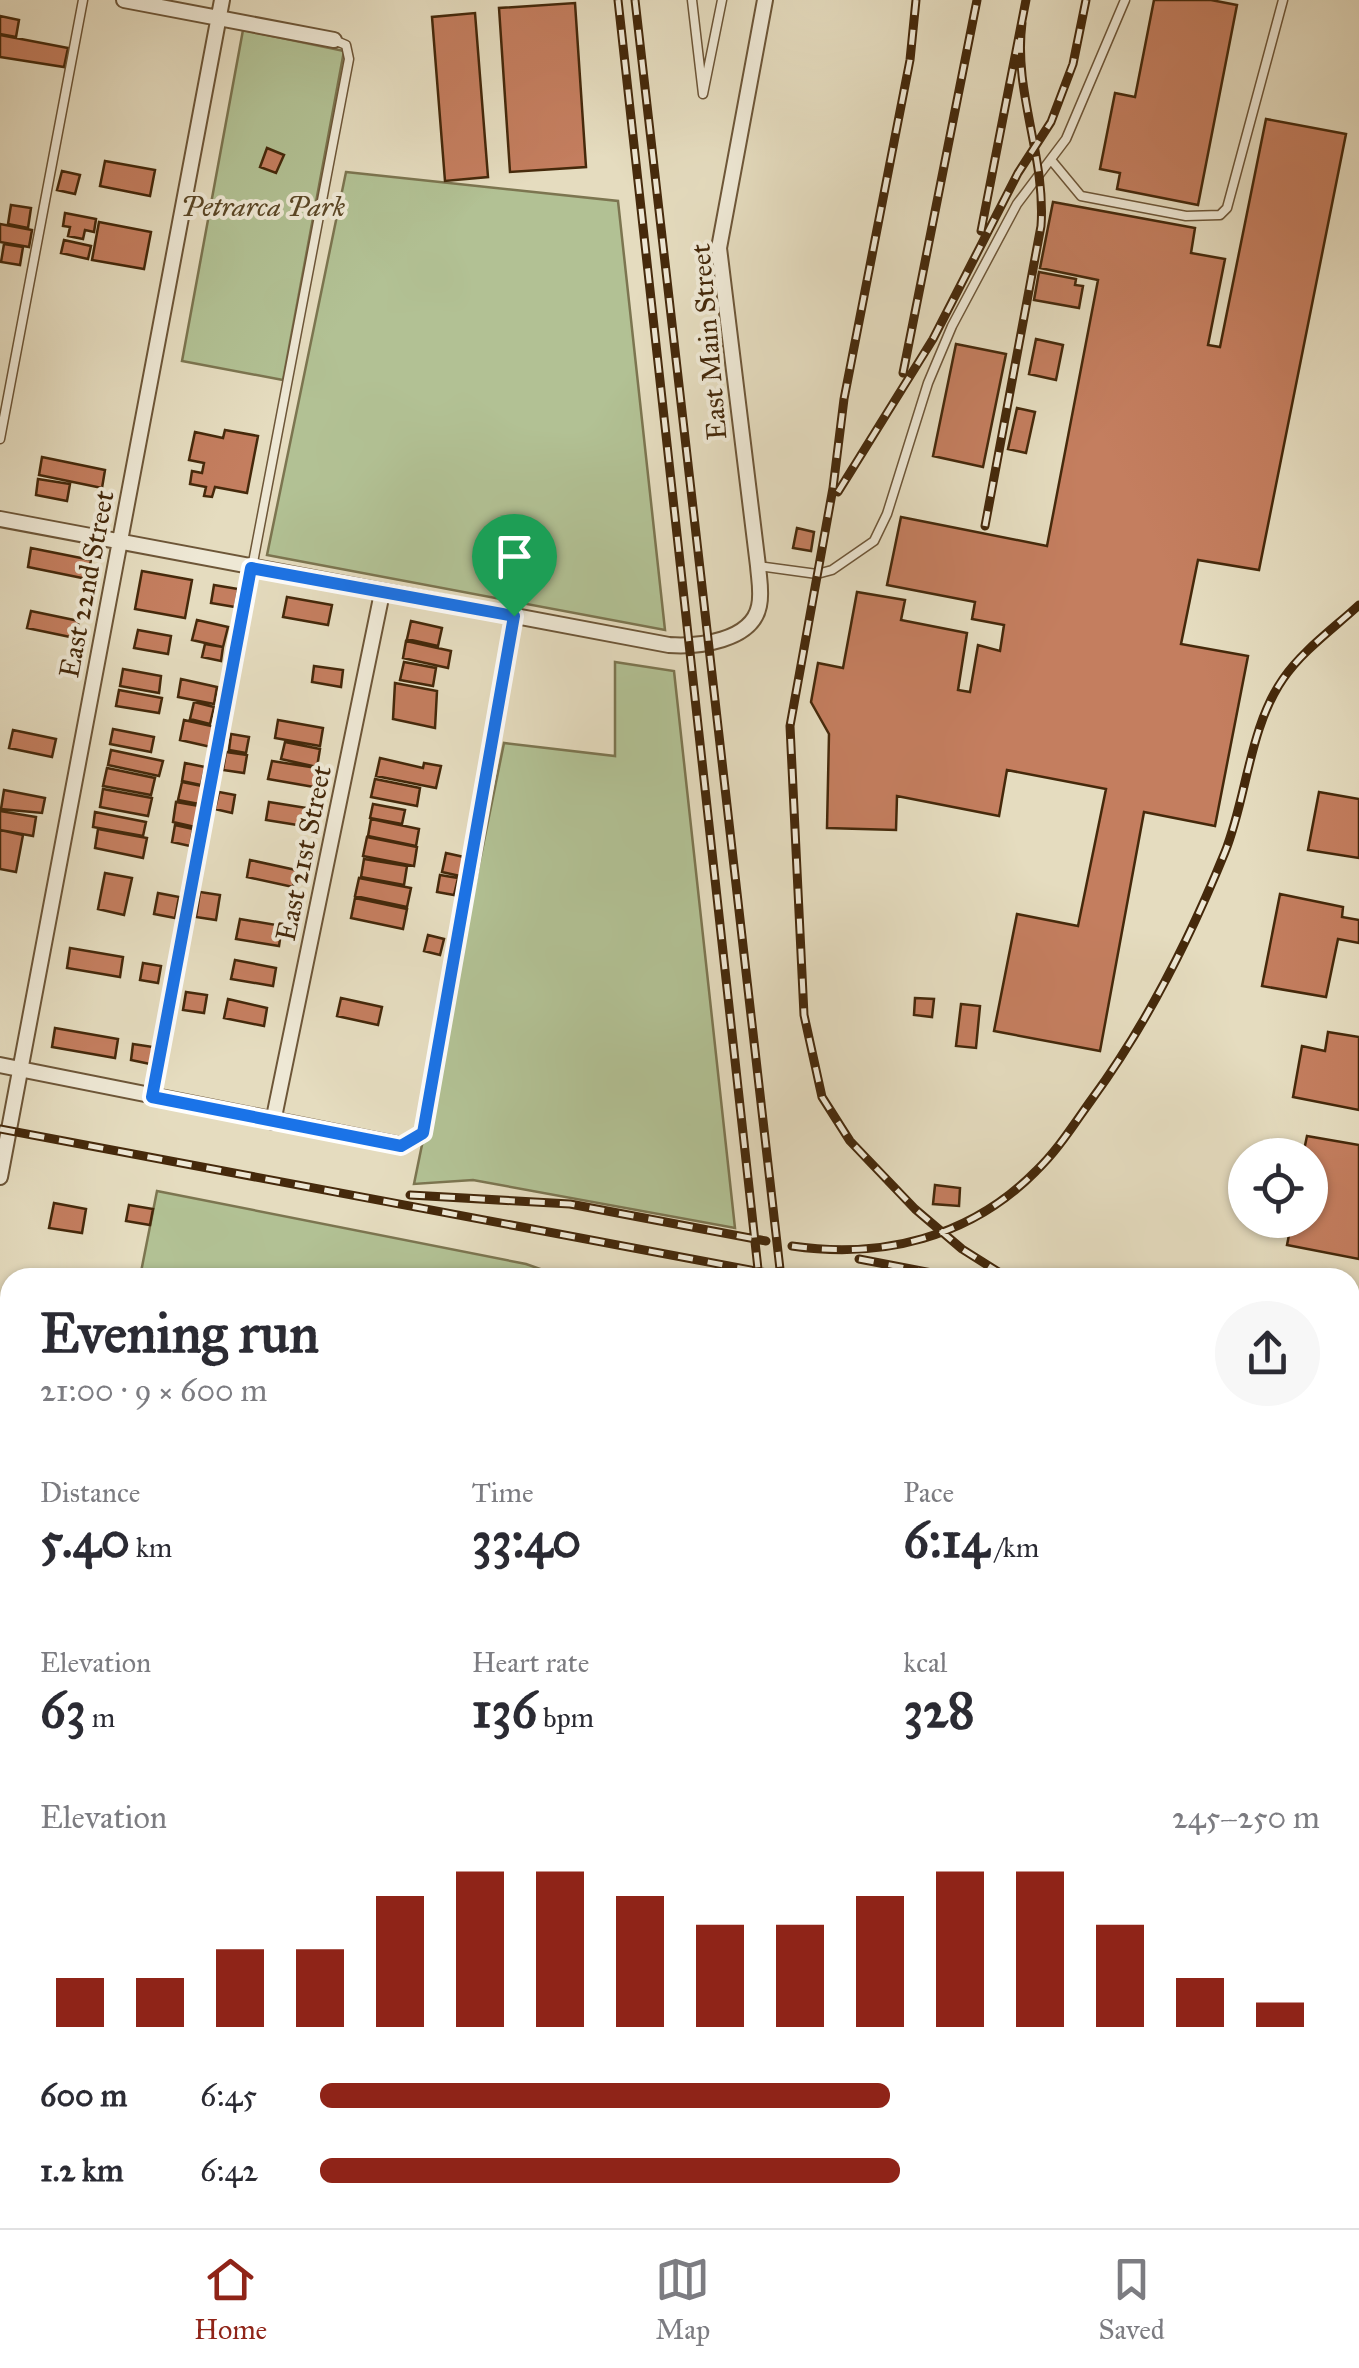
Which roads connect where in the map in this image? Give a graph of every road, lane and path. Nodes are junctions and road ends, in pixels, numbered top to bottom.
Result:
1 (83, 0) edge
2 (124, 0) edge
3 (222, 0) edge
4 (692, 0) edge
5 (722, 0) edge
6 (766, 0) edge
7 (1124, 0) edge
8 (1283, 0) edge
9 (218, 18) junction
10 (334, 40) joint
11 (1052, 161) junction
12 (0, 439) edge
13 (0, 519) edge
14 (119, 542) junction
15 (758, 566) junction
16 (251, 568) junction
17 (382, 593) junction
18 (514, 616) junction
19 (0, 1065) edge
20 (20, 1068) junction
21 (152, 1097) junction
22 (273, 1122) junction
23 (401, 1146) joint
24 (2, 1155) edge
25 (0, 1177) edge

1 - 12 lane
2 - 9 street
3 - 9 street, East 22nd Street
4 - 5 lane
6 - 15 street, East Main Street
7 - 11 lane
8 - 11 lane
9 - 10 street
9 - 14 street, East 22nd Street
10 - 16 lane
11 - 15 lane
13 - 14 street
14 - 16 street
14 - 20 street, East 22nd Street
15 - 18 street, East Main Street
16 - 17 street
16 - 21 lane
17 - 18 street
17 - 22 street, East 21st Street
18 - 23 lane
19 - 20 street
20 - 21 street
20 - 24 street, East 22nd Street
21 - 22 street
22 - 23 street
24 - 25 street, East 22nd Street

